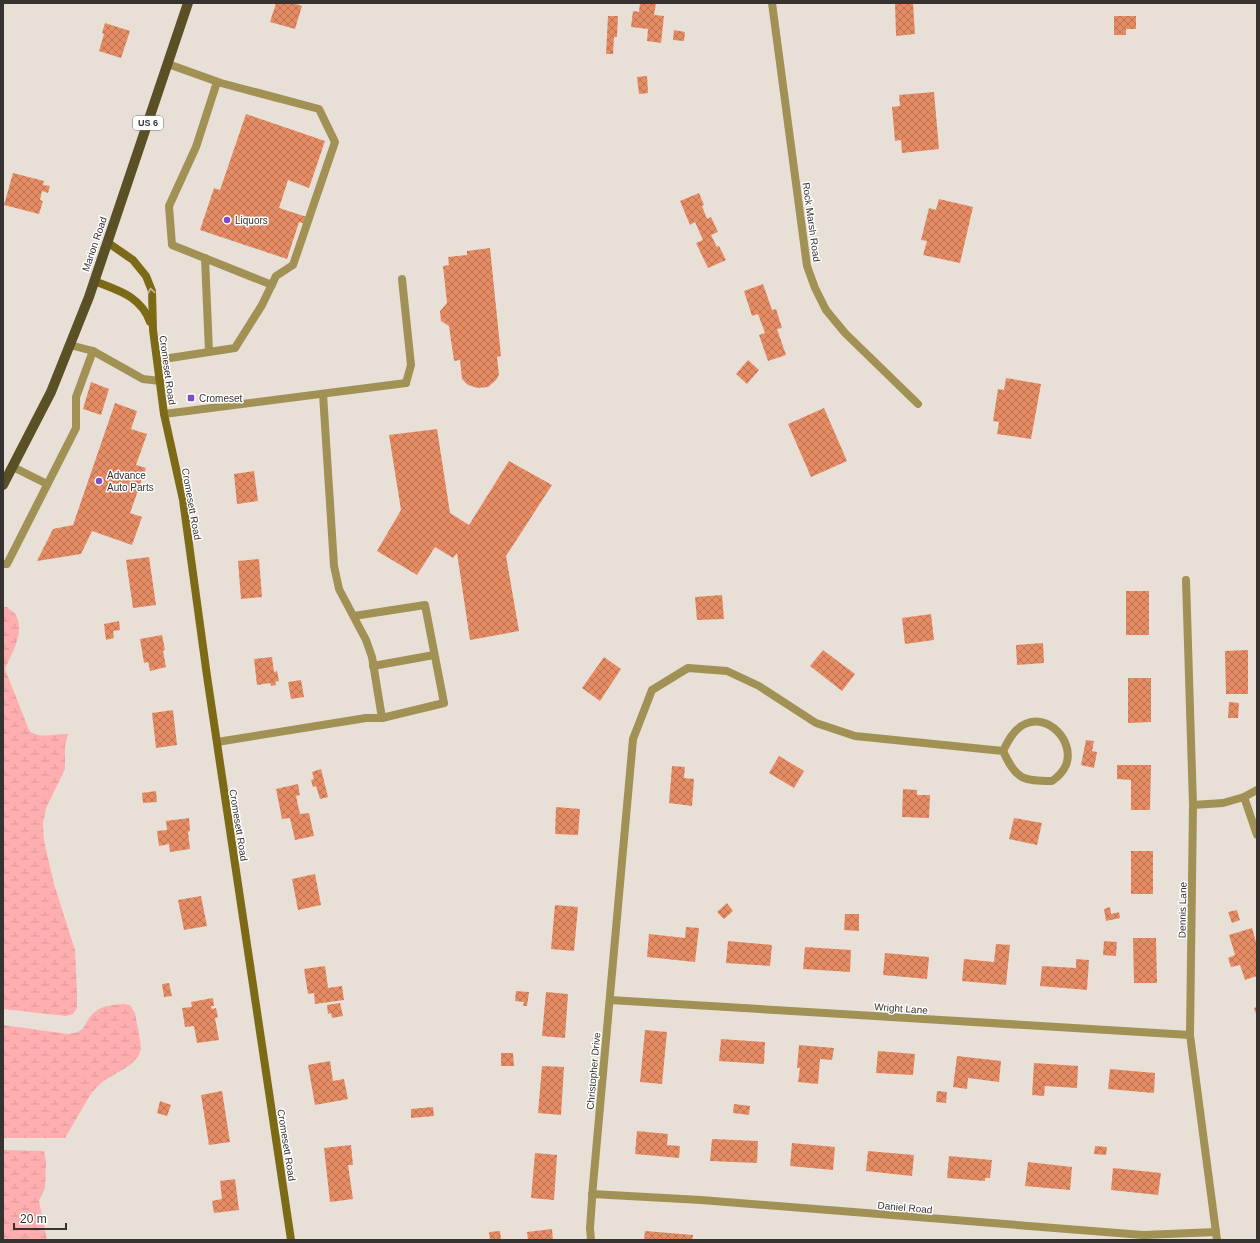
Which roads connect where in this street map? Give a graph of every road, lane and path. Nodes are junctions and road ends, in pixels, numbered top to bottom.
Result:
1 (188, 3) edge
2 (772, 3) edge
3 (168, 64) junction
4 (217, 82) junction
5 (107, 242) junction
6 (205, 258) junction
7 (402, 279) dead end
8 (94, 281) junction
9 (272, 285) junction
10 (153, 330) junction
11 (70, 345) junction
12 (93, 351) junction
13 (209, 352) junction
14 (157, 360) junction
15 (160, 381) junction
16 (323, 394) junction
17 (918, 404) dead end
18 (164, 414) junction
19 (13, 467) junction
20 (47, 484) junction
21 (3, 485) edge
22 (3, 564) edge
23 (1186, 580) dead end
24 (354, 616) junction
25 (434, 655) junction
26 (373, 666) junction
27 (382, 718) junction
28 (217, 742) junction
29 (1003, 751) junction
30 (1257, 790) edge
31 (1244, 797) junction
32 (1193, 805) junction
33 (1257, 836) edge
34 (610, 1000) junction
35 (1190, 1035) junction
36 (592, 1194) junction
37 (1216, 1236) edge
38 (291, 1240) edge
39 (591, 1240) edge

1 - 3 main road, Marion Road / US 6
2 - 17 street, Rock Marsh Road
3 - 4 street
3 - 5 main road, Marion Road / US 6
4 - 6 street
4 - 9 street
5 - 8 main road, Marion Road / US 6
10 -> 5 street, Cromeset Road
6 - 9 street
6 - 13 street
7 - 16 street
8 - 10 street, Cromeset Road
8 - 11 main road, Marion Road / US 6
9 - 13 street
10 - 14 street, Cromeset Road
11 - 12 street
11 - 19 main road, Marion Road / US 6
12 - 15 street
12 - 20 street
13 - 14 street
14 - 15 street, Cromeset Road
15 - 18 street, Cromeset Road
16 - 18 street
16 - 24 street
18 - 28 street, Cromesett Road
19 - 20 street
19 - 21 main road, Marion Road / US 6
20 - 22 street
23 - 32 street, Dennis Lane
24 - 25 street
24 - 26 street
25 - 26 street
25 - 27 street
26 - 27 street
27 - 28 street
28 - 38 street, Cromesett Road
29 - 29 street
29 - 34 street, Christopher Drive
30 - 31 street
31 - 32 street
31 - 33 street
32 - 35 street, Dennis Lane
34 - 35 street, Wright Lane
34 - 36 street, Christopher Drive
35 - 37 street, Dennis Lane
36 - 37 street, Daniel Road
36 - 39 street, Christopher Drive

